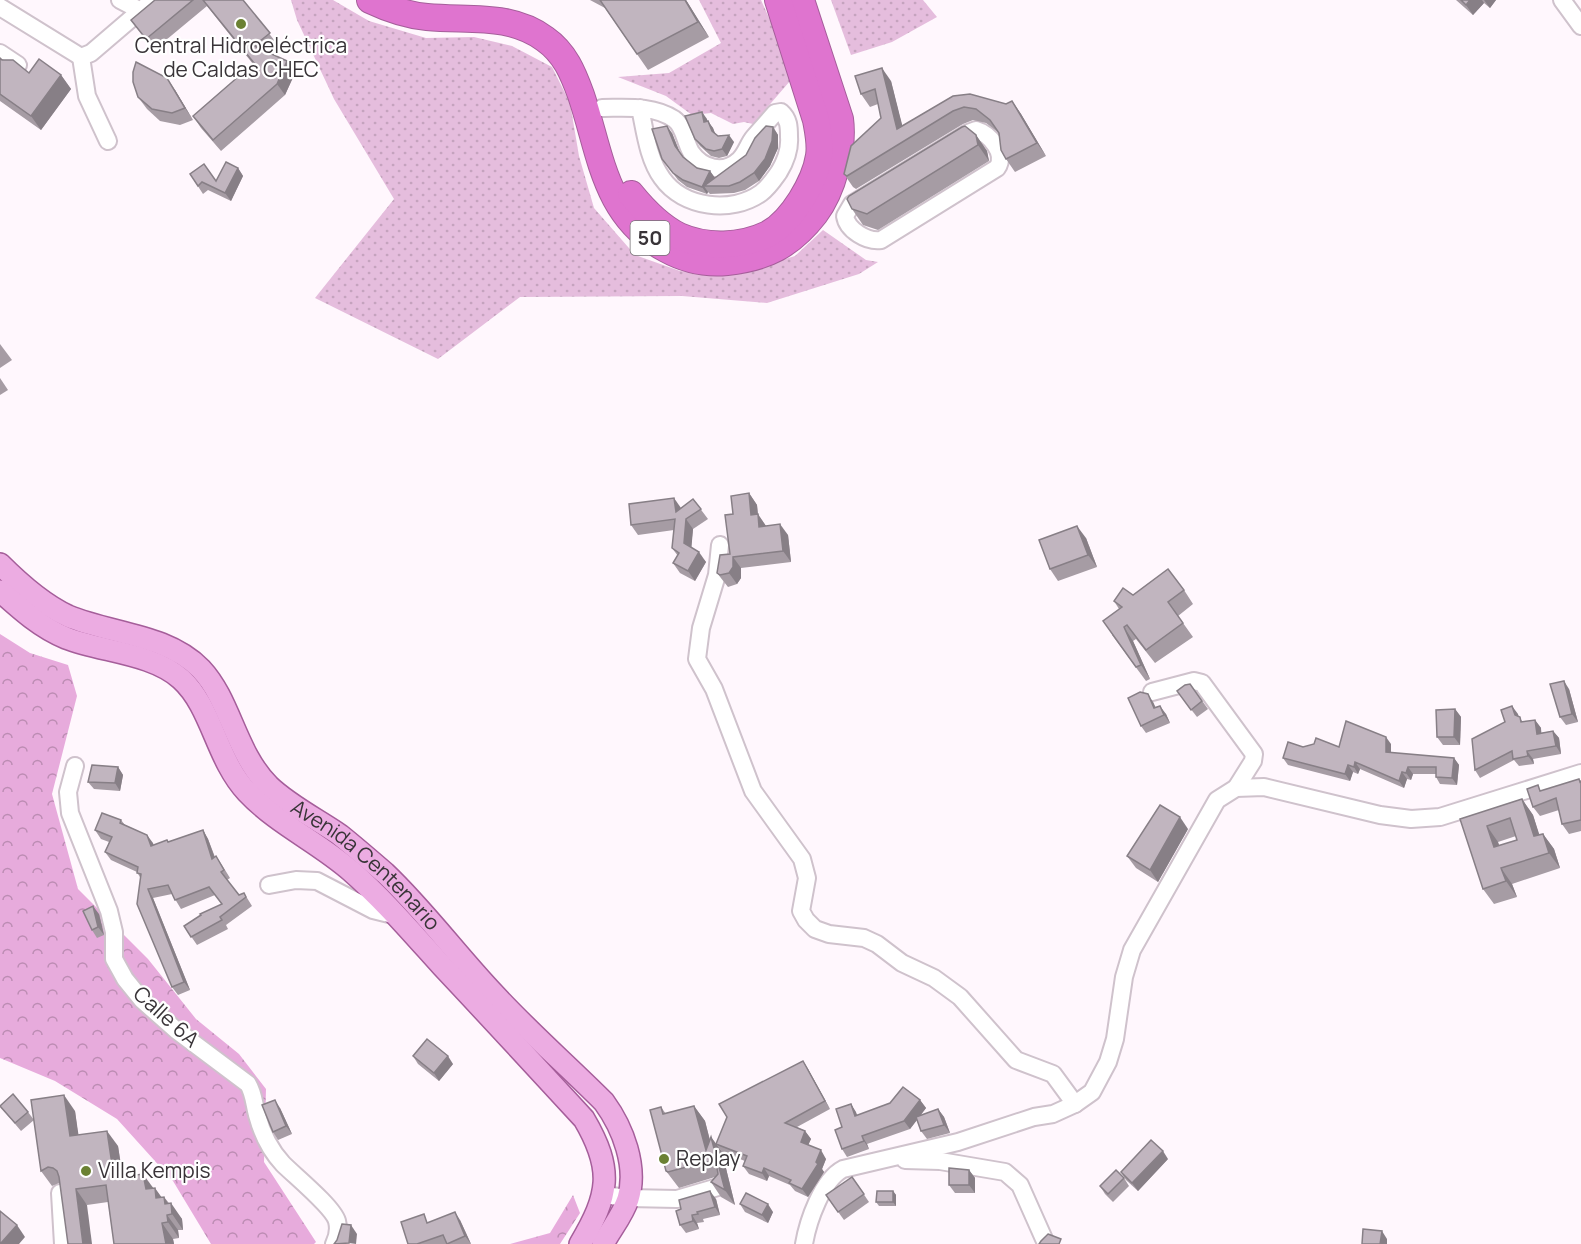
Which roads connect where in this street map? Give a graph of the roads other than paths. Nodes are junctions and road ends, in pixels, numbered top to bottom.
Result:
1 (120, 0) edge
2 (370, 0) edge
3 (431, 0) edge
4 (778, 0) edge
5 (801, 0) edge
6 (1562, 0) edge
7 (147, 5) edge
8 (0, 7) edge
9 (1581, 27) edge
10 (0, 53) edge
11 (81, 57) junction
12 (18, 65) edge
13 (602, 108) junction
14 (640, 108) junction
15 (108, 141) dead end
16 (817, 210) junction
17 (847, 218) junction
18 (720, 545) dead end
19 (0, 564) edge
20 (0, 591) edge
21 (1152, 692) dead end
22 (75, 766) dead end
23 (1581, 773) edge
24 (1236, 788) junction
25 (269, 885) dead end
26 (397, 916) junction
27 (1075, 1104) junction
28 (883, 1160) junction
29 (718, 1187) edge
30 (60, 1193) edge
31 (603, 1195) junction
32 (628, 1198) junction
33 (1044, 1239) edge
34 (63, 1244) edge
35 (334, 1244) edge
36 (580, 1244) edge
37 (603, 1244) edge
38 (804, 1244) edge

1 - 7 street
2 - 16 highway, 50
3 - 13 highway, 50
4 - 13 highway, 50
5 - 16 highway, 50
6 - 9 street
7 - 11 street
8 - 11 street
10 - 12 street
11 - 15 street
13 - 14 street
14 - 14 street
16 - 17 street
17 - 17 street
18 - 27 street
19 - 32 main road, Avenida Centenario
20 - 26 main road, Avenida Centenario
21 - 24 street
22 - 35 street, Calle 6A
23 - 24 street
24 - 27 street
25 - 26 street
26 - 31 main road, Avenida Centenario
27 - 28 street
28 - 33 street
28 - 38 street
29 - 32 street
30 - 34 street
31 - 32 street
31 - 36 main road, Avenida Centenario
32 - 37 main road, Avenida Centenario

